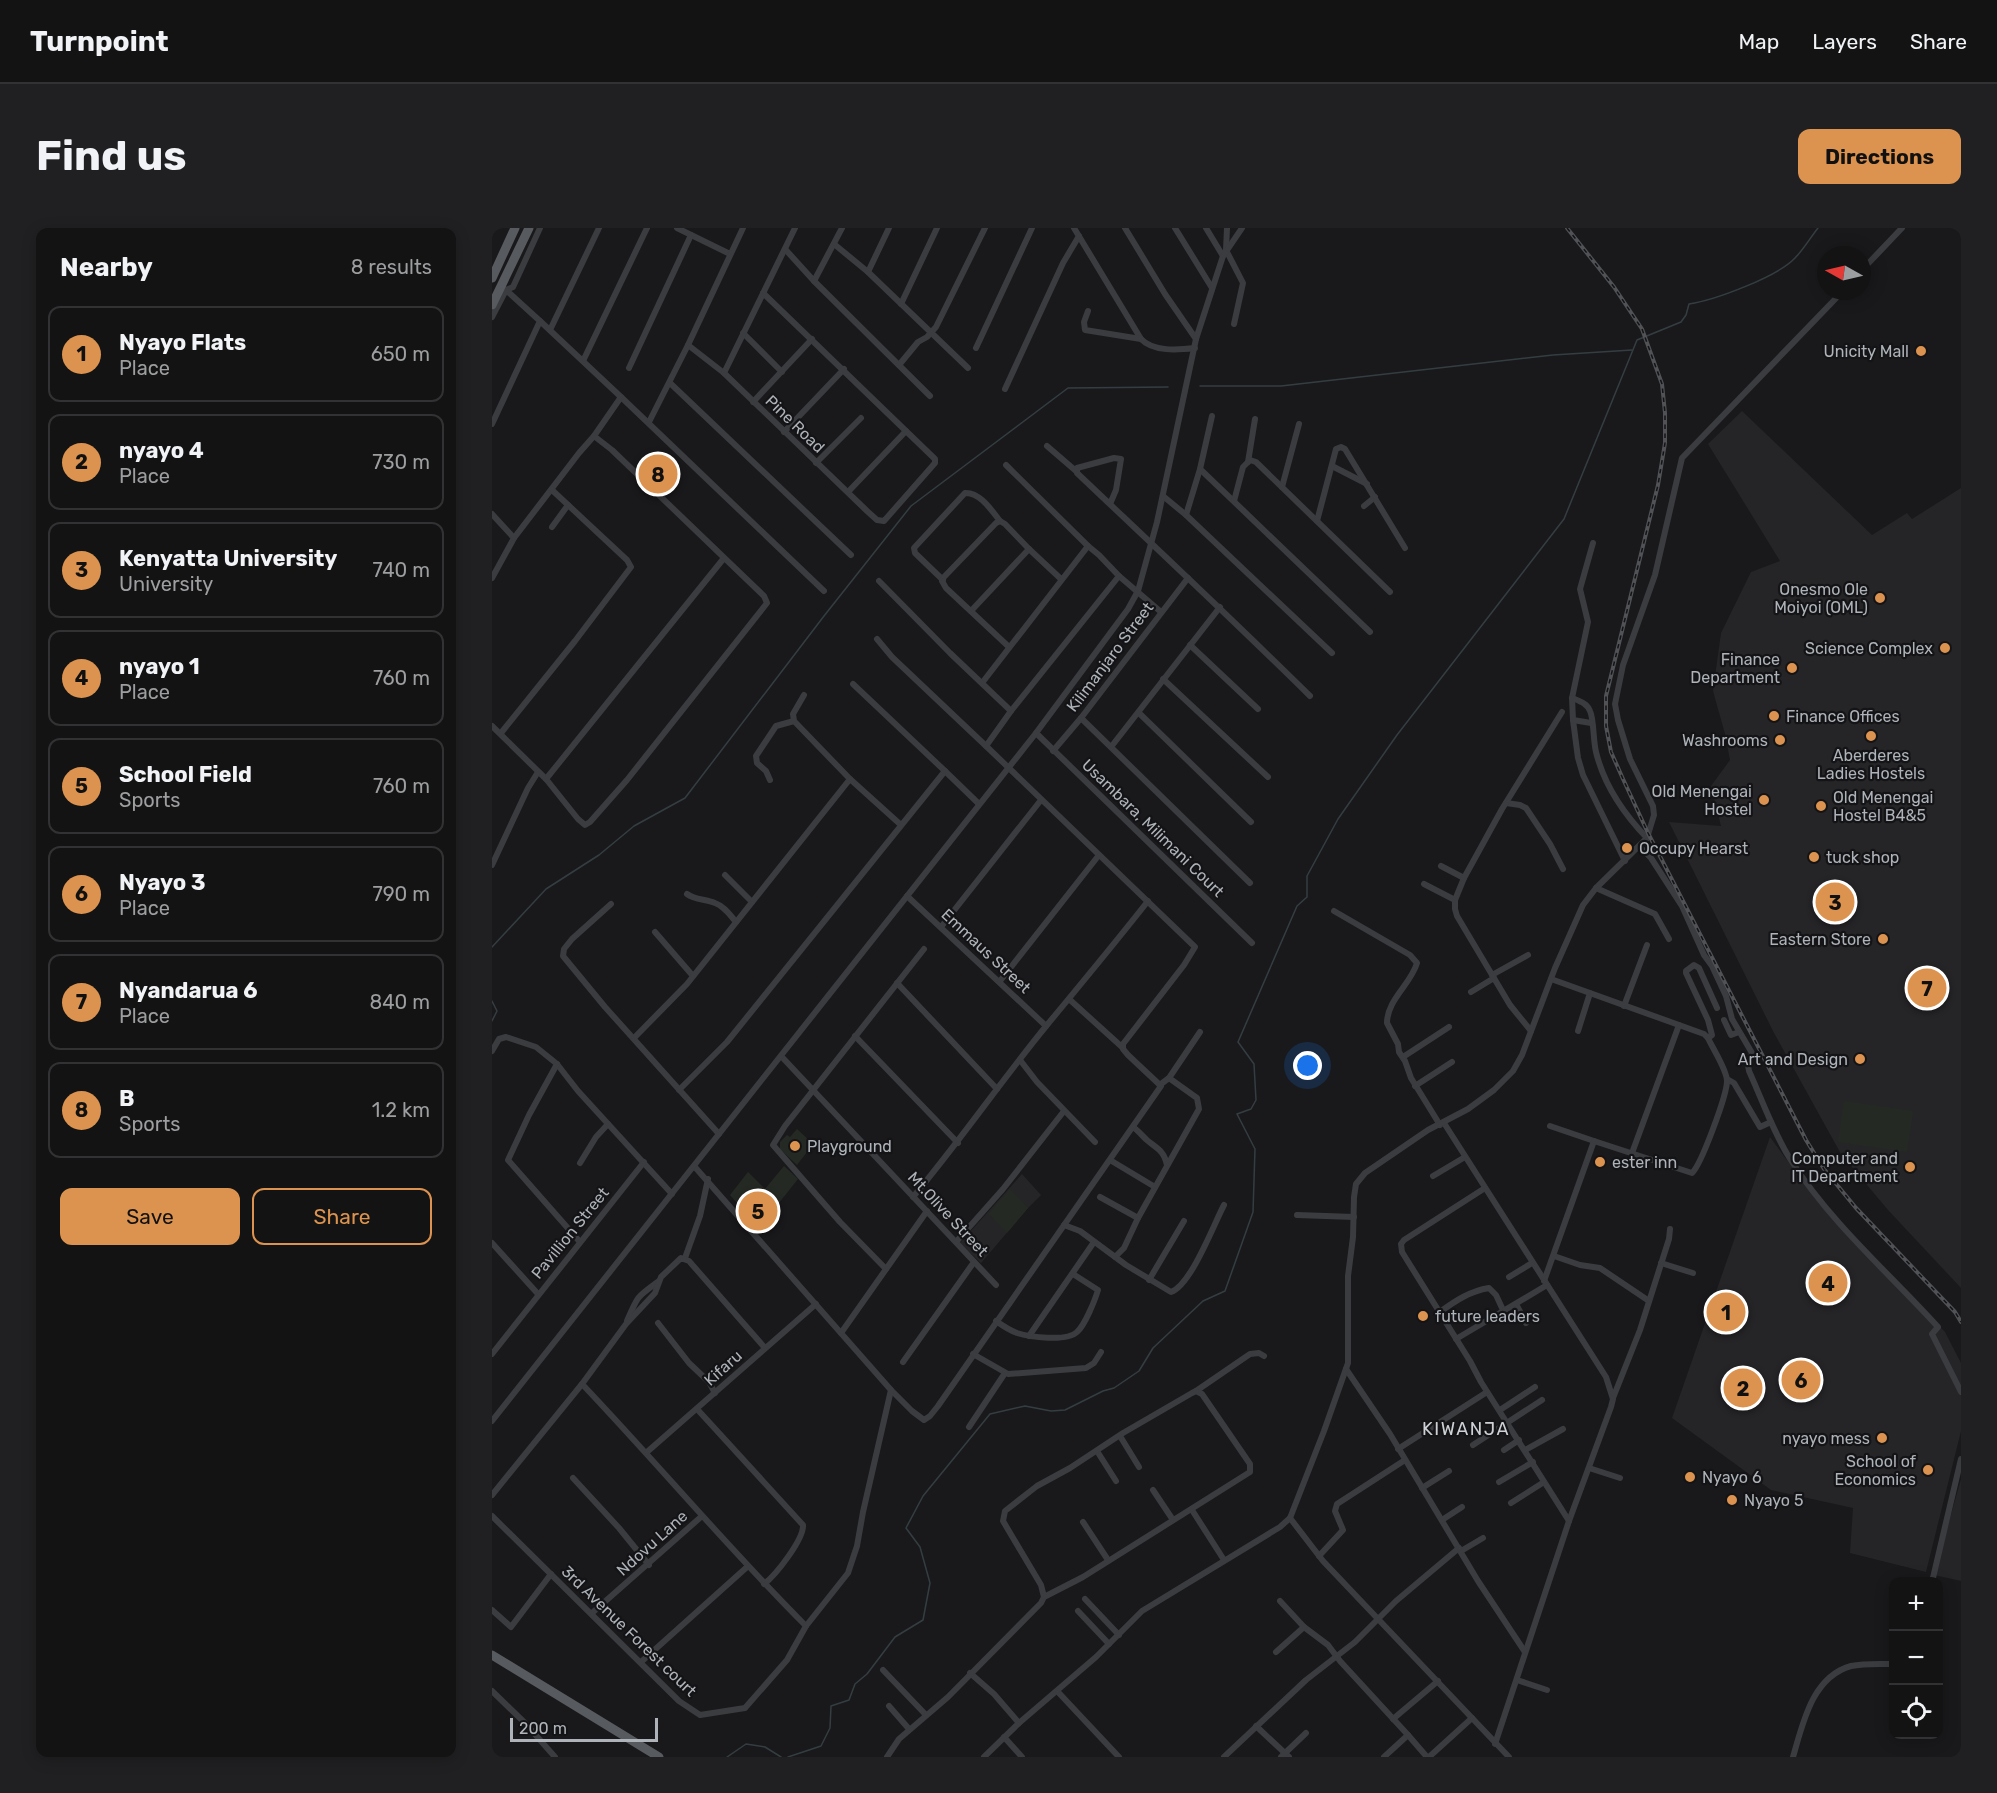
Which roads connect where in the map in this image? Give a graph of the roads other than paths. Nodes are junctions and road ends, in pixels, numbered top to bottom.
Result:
1 (515, 228) edge
2 (529, 228) edge
3 (540, 228) edge
4 (599, 228) edge
5 (647, 228) edge
6 (677, 228) edge
7 (743, 228) edge
8 (795, 228) edge
9 (842, 228) edge
10 (889, 228) edge
11 (937, 228) edge
12 (985, 228) edge
13 (1032, 228) edge
14 (1074, 228) edge
15 (1125, 228) edge
16 (1175, 228) edge
17 (1206, 228) edge
18 (1227, 228) edge
19 (1242, 228) edge
20 (1902, 228) edge
21 (691, 235) junction
22 (1079, 236) junction
23 (834, 244) junction
24 (785, 249) junction
25 (1225, 253) junction
26 (730, 254) junction
27 (1871, 261) edge
28 (868, 272) junction
29 (492, 278) edge
30 (814, 281) junction
31 (504, 288) junction
32 (1212, 288) junction
33 (764, 293) junction
34 (1835, 300) edge
35 (901, 304) junction
36 (492, 305) edge
37 (1088, 311) dead end
38 (492, 316) edge
39 (540, 321) junction
40 (1234, 324) dead end
41 (550, 330) junction
42 (932, 332) junction
43 (743, 333) junction
44 (812, 339) junction
45 (1141, 339) junction
46 (1196, 339) junction
47 (688, 345) junction
48 (976, 348) dead end
49 (1195, 348) junction
50 (583, 361) junction
51 (899, 364) junction
52 (629, 368) dead end
53 (968, 368) dead end
54 (844, 369) junction
55 (782, 372) junction
56 (724, 373) junction
57 (670, 383) junction
58 (1005, 389) dead end
59 (930, 396) dead end
60 (621, 397) junction
61 (753, 402) junction
62 (1212, 416) dead end
63 (861, 418) dead end
64 (1255, 419) dead end
65 (649, 422) junction
66 (492, 424) edge
67 (1299, 424) dead end
68 (906, 430) junction
69 (784, 432) junction
70 (594, 436) junction
71 (1047, 446) dead end
72 (1248, 462) junction
73 (816, 463) junction
74 (1006, 465) dead end
75 (1332, 466) junction
76 (1200, 469) junction
77 (1076, 471) junction
78 (1368, 484) junction
79 (1282, 487) junction
80 (552, 490) junction
81 (848, 492) junction
82 (1163, 496) junction
83 (1375, 496) junction
84 (1234, 501) junction
85 (1110, 504) junction
86 (568, 505) junction
87 (1364, 506) dead end
88 (492, 514) edge
89 (1186, 515) junction
90 (1000, 521) junction
91 (1317, 521) junction
92 (552, 527) dead end
93 (514, 538) junction
94 (1593, 543) dead end
95 (1151, 544) junction
96 (1088, 546) junction
97 (1405, 548) dead end
98 (1029, 549) junction
99 (851, 555) dead end
100 (724, 558) junction
101 (1119, 576) junction
102 (492, 578) edge
103 (1188, 578) junction
104 (1061, 579) junction
105 (942, 580) junction
106 (879, 581) dead end
107 (824, 591) dead end
108 (1138, 591) junction
109 (1390, 592) dead end
110 (1220, 607) junction
111 (971, 611) junction
112 (1161, 612) junction
113 (1370, 632) dead end
114 (877, 639) dead end
115 (1190, 645) junction
116 (1009, 647) junction
117 (1332, 653) dead end
118 (1163, 679) junction
119 (982, 683) junction
120 (853, 684) dead end
121 (804, 695) dead end
122 (1310, 696) dead end
123 (1572, 698) junction
124 (1258, 709) dead end
125 (1011, 711) junction
126 (1562, 712) dead end
127 (1139, 713) junction
128 (1081, 718) junction
129 (1573, 720) junction
130 (794, 721) junction
131 (1591, 723) junction
132 (492, 726) edge
133 (501, 733) junction
134 (1036, 733) junction
135 (986, 746) junction
136 (1111, 747) junction
137 (1053, 751) junction
138 (1008, 767) junction
139 (945, 771) junction
140 (538, 772) junction
141 (1268, 777) dead end
142 (546, 779) junction
143 (850, 779) junction
144 (770, 780) dead end
145 (1041, 800) junction
146 (1506, 803) junction
147 (979, 804) junction
148 (1251, 822) dead end
149 (901, 825) junction
150 (1647, 838) junction
151 (1639, 846) junction
152 (1099, 855) junction
153 (1624, 861) junction
154 (492, 865) edge
155 (1441, 866) dead end
156 (1563, 869) dead end
157 (725, 875) dead end
158 (1464, 878) junction
159 (1250, 883) dead end
160 (1424, 884) dead end
161 (1596, 888) junction
162 (687, 894) dead end
163 (907, 896) junction
164 (1455, 900) junction
165 (1148, 901) junction
166 (752, 902) junction
167 (611, 904) dead end
168 (1334, 911) dead end
169 (736, 922) junction
170 (941, 927) junction
171 (655, 932) dead end
172 (1669, 939) dead end
173 (1252, 943) dead end
174 (1647, 945) dead end
175 (924, 949) dead end
176 (1528, 955) dead end
177 (693, 976) junction
178 (1493, 976) junction
179 (1551, 980) junction
180 (1000, 981) junction
181 (897, 983) junction
182 (1470, 992) dead end
183 (1590, 993) junction
184 (1069, 999) junction
185 (1624, 1006) junction
186 (1717, 1008) dead end
187 (1724, 1020) dead end
188 (1679, 1025) junction
189 (1046, 1026) junction
190 (1449, 1027) dead end
191 (1531, 1031) junction
192 (1578, 1031) dead end
193 (1200, 1032) dead end
194 (1739, 1032) junction
195 (855, 1036) junction
196 (634, 1038) junction
197 (1708, 1038) junction
198 (1122, 1047) junction
199 (492, 1051) edge
200 (781, 1056) junction
201 (1403, 1057) junction
202 (1020, 1060) junction
203 (1452, 1062) dead end
204 (557, 1064) junction
205 (1170, 1078) junction
206 (1727, 1079) junction
207 (1161, 1084) junction
208 (1415, 1086) junction
209 (813, 1089) junction
210 (997, 1089) junction
211 (679, 1090) junction
212 (1064, 1111) junction
213 (1771, 1122) junction
214 (608, 1124) junction
215 (1442, 1124) junction
216 (1550, 1126) dead end
217 (1133, 1127) junction
218 (719, 1134) junction
219 (1594, 1141) junction
220 (1095, 1142) dead end
221 (958, 1143) junction
222 (1632, 1153) junction
223 (1465, 1157) junction
224 (1110, 1160) junction
225 (644, 1162) junction
226 (580, 1163) dead end
227 (1167, 1165) junction
228 (694, 1166) junction
229 (1433, 1176) dead end
230 (708, 1179) junction
231 (1155, 1187) junction
232 (1485, 1188) junction
233 (672, 1194) junction
234 (913, 1197) junction
235 (1100, 1197) dead end
236 (1224, 1205) dead end
237 (927, 1211) junction
238 (1297, 1215) dead end
239 (1354, 1217) junction
240 (1138, 1218) junction
241 (1184, 1221) dead end
242 (1064, 1225) junction
243 (1670, 1229) dead end
244 (580, 1242) junction
245 (956, 1242) junction
246 (1094, 1242) junction
247 (492, 1243) edge
248 (1554, 1256) junction
249 (1115, 1257) junction
250 (685, 1258) junction
251 (974, 1262) junction
252 (1532, 1263) junction
253 (1661, 1263) junction
254 (886, 1269) junction
255 (1693, 1273) dead end
256 (1072, 1274) junction
257 (1509, 1277) dead end
258 (1149, 1280) junction
259 (659, 1281) junction
260 (1546, 1283) junction
261 (996, 1285) dead end
262 (538, 1294) junction
263 (1649, 1301) junction
264 (816, 1304) junction
265 (1516, 1304) junction
266 (1503, 1310) junction
267 (1440, 1312) junction
268 (996, 1321) junction
269 (658, 1323) dead end
270 (1526, 1323) dead end
271 (626, 1324) junction
272 (841, 1333) junction
273 (1029, 1336) junction
274 (1456, 1339) junction
275 (492, 1340) edge
276 (498, 1346) junction
277 (765, 1348) junction
278 (1101, 1352) dead end
279 (492, 1354) edge
280 (973, 1354) junction
281 (1264, 1356) dead end
282 (903, 1362) dead end
283 (1346, 1369) junction
284 (1005, 1373) junction
285 (582, 1384) junction
286 (1535, 1387) dead end
287 (891, 1390) junction
288 (1196, 1391) junction
289 (1487, 1392) junction
290 (1961, 1392) edge
291 (715, 1393) junction
292 (1613, 1399) junction
293 (1542, 1400) dead end
294 (697, 1410) junction
295 (1500, 1410) junction
296 (492, 1421) edge
297 (1508, 1422) junction
298 (969, 1427) dead end
299 (1563, 1429) dead end
300 (1120, 1436) junction
301 (1519, 1440) junction
302 (1473, 1444) dead end
303 (1398, 1449) junction
304 (1504, 1450) dead end
305 (1526, 1450) junction
306 (1097, 1451) junction
307 (647, 1452) junction
308 (1961, 1459) edge
309 (1405, 1460) junction
310 (1533, 1462) junction
311 (1139, 1467) dead end
312 (1589, 1468) junction
313 (1449, 1471) dead end
314 (573, 1478) dead end
315 (1620, 1478) dead end
316 (1116, 1481) dead end
317 (1499, 1482) dead end
318 (1544, 1482) junction
319 (1422, 1488) junction
320 (1153, 1490) dead end
321 (492, 1495) edge
322 (1511, 1503) dead end
323 (1462, 1507) dead end
324 (1192, 1510) junction
325 (492, 1515) edge
326 (702, 1516) junction
327 (1290, 1518) junction
328 (1173, 1520) junction
329 (1442, 1520) junction
330 (1569, 1521) junction
331 (1083, 1522) dead end
332 (1483, 1538) dead end
333 (1460, 1550) junction
334 (1319, 1556) junction
335 (1108, 1560) junction
336 (1224, 1560) junction
337 (649, 1565) junction
338 (747, 1567) junction
339 (551, 1574) junction
340 (1933, 1577) edge
341 (764, 1584) junction
342 (1044, 1597) junction
343 (1085, 1599) dead end
344 (1280, 1601) dead end
345 (492, 1610) edge
346 (1078, 1611) dead end
347 (592, 1613) junction
348 (1377, 1619) junction
349 (806, 1626) junction
350 (1304, 1627) junction
351 (1119, 1635) junction
352 (1109, 1644) junction
353 (1276, 1652) dead end
354 (1525, 1652) junction
355 (492, 1655) edge
356 (1337, 1656) junction
357 (640, 1662) junction
358 (1889, 1664) edge
359 (883, 1670) dead end
360 (970, 1673) junction
361 (1517, 1680) junction
362 (1438, 1681) junction
363 (1547, 1690) dead end
364 (492, 1691) edge
365 (1058, 1692) junction
366 (889, 1706) dead end
367 (926, 1715) junction
368 (1472, 1718) junction
369 (1394, 1719) junction
370 (1019, 1723) junction
371 (1256, 1726) junction
372 (909, 1729) junction
373 (1306, 1733) dead end
374 (1408, 1735) junction
375 (1004, 1737) junction
376 (1495, 1744) junction
377 (1285, 1756) edge
378 (555, 1757) edge
379 (659, 1757) edge
380 (887, 1757) edge
381 (984, 1757) edge
382 (1022, 1757) edge
383 (1119, 1757) edge
384 (1224, 1757) edge
385 (1384, 1757) edge
386 (1428, 1757) edge
387 (1509, 1757) edge
388 (1793, 1757) edge

1 - 29 main road
2 - 31 main road
3 - 31 street
4 - 41 street
5 - 50 street
6 - 21 street
7 - 26 street
8 - 24 street
9 - 23 street
10 - 28 street
11 - 35 street
12 - 42 street
13 - 48 street
14 - 22 street
15 - 46 street
16 - 32 street
17 - 25 street
18 - 25 street
19 - 25 street
20 - 27 street
21 - 26 street
21 - 52 street
22 - 45 street
22 - 58 street
23 - 28 street
23 - 30 street
24 - 30 street
24 - 33 street
25 - 32 street
25 - 40 street
26 - 47 street
28 - 35 street
30 - 51 street
31 - 36 main road
31 - 38 street
31 - 39 street
32 - 46 street
33 - 43 street
33 - 44 street
34 - 150 street
35 - 42 street
37 - 45 street
39 - 41 street
39 - 66 street
41 - 50 street
42 - 51 street
42 - 53 street
43 - 55 street
43 - 56 street
44 - 54 street
44 - 55 street
45 - 49 street
46 - 49 street
47 - 56 street, Pine Road
47 - 57 street
49 - 82 street
50 - 60 street
51 - 59 street
54 - 68 street
54 - 69 street
55 - 61 street
56 - 61 street, Pine Road
57 - 65 street
57 - 99 street
60 - 65 street
60 - 70 street
61 - 69 street, Pine Road
62 - 76 street
63 - 73 street
64 - 72 street
65 - 107 street
67 - 79 street
68 - 81 street
68 - 81 street, Pine Road
69 - 73 street, Pine Road
70 - 80 street
70 - 100 street
71 - 77 street
72 - 79 street
72 - 84 street
73 - 81 street, Pine Road
74 - 96 street
75 - 78 street
75 - 78 street
75 - 91 street
76 - 84 street
76 - 89 street
77 - 85 street
77 - 85 street
78 - 83 street
79 - 91 street
80 - 86 street
80 - 93 street
82 - 89 street
82 - 95 street
83 - 87 street
83 - 97 street
84 - 113 street
85 - 95 street
86 - 92 street
86 - 133 street
88 - 93 street
89 - 117 street
90 - 98 street
90 - 105 street
90 - 105 street
91 - 109 street
93 - 102 street
94 - 123 street
95 - 103 street
95 - 108 street
96 - 101 street
96 - 104 street
98 - 104 street
98 - 111 street
100 - 142 street
100 - 142 street
101 - 108 street
101 - 125 street
103 - 110 street
103 - 112 street, Kilimanjaro Street
104 - 116 street
105 - 111 street
106 - 119 street
108 - 112 street
108 - 134 street
110 - 115 street
110 - 122 street
111 - 116 street
112 - 128 street, Kilimanjaro Street
114 - 135 street
115 - 118 street
115 - 124 street
116 - 119 street
118 - 127 street
118 - 141 street
119 - 125 street
120 - 139 street
121 - 130 street
123 - 129 street
123 - 131 street
125 - 135 street
126 - 146 street
127 - 136 street
127 - 148 street
128 - 136 street
128 - 137 street, Kilimanjaro Street
129 - 131 street
129 - 153 street
130 - 143 street
130 - 144 street
131 - 150 street
132 - 133 street
133 - 140 street
134 - 137 street, Usambara, Milimani Court
134 - 138 street
135 - 138 street
136 - 159 street
137 - 173 street, Usambara, Milimani Court
138 - 145 street
138 - 147 street
139 - 147 street
139 - 149 street
140 - 142 street
140 - 154 street
143 - 149 street
143 - 166 street
145 - 152 street
145 - 170 street
146 - 156 street
146 - 158 street
147 - 163 street
149 - 211 street
150 - 151 street
151 - 153 street
151 - 194 street
152 - 165 street
152 - 180 street
153 - 161 street
155 - 158 street
157 - 166 street
158 - 164 street
160 - 164 street
161 - 172 street
161 - 179 street
162 - 169 street
163 - 170 street, Emmaus Street
163 - 200 street
164 - 178 street
165 - 184 street
165 - 198 street
166 - 169 street
167 - 196 street
168 - 201 street
169 - 177 street
170 - 180 street, Emmaus Street
171 - 177 street
174 - 185 street
175 - 181 street
176 - 178 street
177 - 196 street
178 - 182 street
178 - 191 street
179 - 183 street
179 - 191 street
180 - 189 street, Emmaus Street
181 - 195 street
181 - 210 street
183 - 185 street
183 - 192 street
184 - 189 street
184 - 198 street
185 - 188 street
186 - 197 street
187 - 194 street
188 - 197 street
188 - 222 street
189 - 202 street
190 - 201 street
191 - 215 street
193 - 205 street
194 - 213 street
195 - 209 street
195 - 221 street
196 - 211 street
197 - 206 street
198 - 207 street
199 - 204 street
200 - 209 street, Mt.Olive Street
200 - 218 street
201 - 208 street
202 - 210 street
202 - 212 street
203 - 208 street
204 - 214 street
204 - 244 street
205 - 207 street
205 - 227 street
206 - 213 street
206 - 222 street
207 - 217 street
208 - 215 street
209 - 234 street, Mt.Olive Street
209 - 254 street
210 - 221 street
211 - 218 street
212 - 220 street
212 - 245 street
213 - 290 street
214 - 225 street
214 - 226 street
215 - 223 street
215 - 239 street
216 - 219 street
217 - 224 street
217 - 227 street
218 - 228 street
219 - 222 street
219 - 248 street
221 - 234 street
223 - 229 street
223 - 232 street
224 - 231 street
224 - 242 street
225 - 233 street
225 - 244 street, Pavillion Street
227 - 231 street
228 - 230 street
228 - 233 street
230 - 250 street
230 - 264 street
231 - 240 street
232 - 252 street
232 - 267 street
233 - 296 street
234 - 237 street, Mt.Olive Street
235 - 240 street
236 - 258 street
237 - 245 street, Mt.Olive Street
237 - 254 street
238 - 239 street
239 - 283 street
240 - 249 street
241 - 258 street
242 - 246 street
242 - 268 street
243 - 253 street
244 - 262 street, Pavillion Street
245 - 251 street, Mt.Olive Street
246 - 249 street
246 - 256 street
247 - 262 street
248 - 260 street
248 - 263 street
249 - 258 street
250 - 259 street
250 - 277 street
251 - 261 street, Mt.Olive Street
251 - 282 street
252 - 257 street
252 - 260 street
253 - 255 street
253 - 263 street
254 - 272 street
256 - 273 street
256 - 273 street
259 - 271 street
259 - 271 street
260 - 265 street
260 - 292 street
262 - 276 street, Pavillion Street
263 - 292 street
264 - 272 street
264 - 277 street, Kifaru
265 - 266 street
265 - 270 street
266 - 267 street
266 - 274 street
267 - 274 street
268 - 273 street
268 - 280 street
269 - 291 street
271 - 285 street
272 - 287 street
274 - 289 street
275 - 276 street
276 - 279 street, Pavillion Street
277 - 291 street, Kifaru
278 - 284 street
280 - 284 street
280 - 287 street
281 - 288 street
283 - 303 street
283 - 327 street
284 - 298 street
285 - 307 street
285 - 321 street
286 - 295 street
287 - 349 street, 3rd Avenue Forest court
288 - 300 street
288 - 324 street
289 - 295 street
289 - 303 street
291 - 294 street, Kifaru
292 - 312 street
293 - 297 street
294 - 307 street, Kifaru
294 - 341 street
295 - 297 street
297 - 301 street
297 - 302 street
299 - 305 street
300 - 306 street
300 - 311 street
301 - 304 street
301 - 305 street
303 - 309 street
305 - 310 street
306 - 316 street
306 - 342 street
307 - 326 street
308 - 340 street
309 - 319 street
309 - 334 street
310 - 317 street
310 - 318 street
312 - 315 street
312 - 330 street
313 - 319 street
314 - 337 street
318 - 322 street
318 - 330 street
319 - 329 street
320 - 328 street
323 - 329 street
324 - 328 street
324 - 336 street
325 - 339 street, 3rd Avenue Forest court
326 - 337 street, Ndovu Lane
326 - 338 street
327 - 334 street
327 - 336 street
328 - 335 street
329 - 333 street
330 - 354 street
331 - 335 street
332 - 333 street
333 - 348 street
333 - 354 street
334 - 348 street
335 - 342 street
336 - 351 street
337 - 347 street, Ndovu Lane
338 - 341 street
338 - 357 street
339 - 345 street
339 - 347 street, 3rd Avenue Forest court
341 - 349 street
342 - 360 street
343 - 351 street
344 - 350 street
346 - 352 street
347 - 357 street, 3rd Avenue Forest court
348 - 356 street
348 - 362 street
349 - 357 street, 3rd Avenue Forest court
350 - 353 street
350 - 356 street
351 - 352 street
352 - 365 street
354 - 361 street
355 - 379 main road
356 - 369 street
356 - 371 street
358 - 388 street
359 - 367 street
360 - 367 street
360 - 370 street
361 - 363 street
361 - 376 street
362 - 368 street
362 - 369 street
364 - 378 street
365 - 370 street
365 - 383 street
366 - 372 street
367 - 372 street
368 - 376 street
368 - 386 street
369 - 374 street
370 - 375 street
371 - 377 street
371 - 384 street
372 - 380 street
373 - 377 street
374 - 385 street
374 - 386 street
375 - 381 street
375 - 382 street
376 - 387 street

